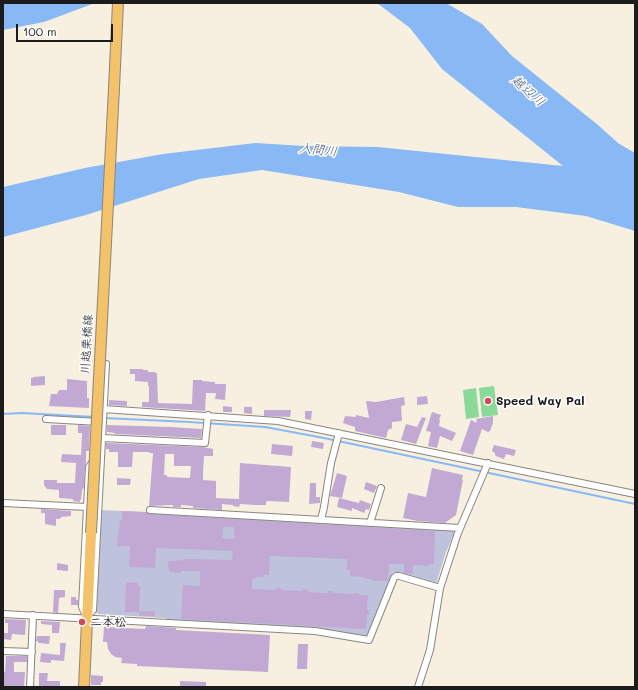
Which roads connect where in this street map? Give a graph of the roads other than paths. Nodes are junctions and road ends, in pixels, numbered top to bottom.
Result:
1 (118, 3) edge
2 (106, 364) dead end
3 (103, 409) junction
4 (208, 415) junction
5 (46, 419) dead end
6 (103, 422) junction
7 (339, 433) junction
8 (102, 438) junction
9 (102, 453) junction
10 (488, 463) junction
11 (381, 488) dead end
12 (635, 494) edge
13 (3, 503) edge
14 (86, 507) junction
15 (150, 510) dead end
16 (321, 520) junction
17 (370, 523) junction
18 (460, 528) junction
19 (440, 588) junction
20 (3, 614) edge
21 (33, 616) junction
22 (87, 617) junction
23 (3, 651) edge
24 (32, 652) junction
25 (30, 687) edge
26 (84, 687) edge
27 (418, 687) edge

1 - 22 main road, 川越栗橋線, bridge
2 - 3 street
3 - 4 street
3 - 6 street
4 - 7 street
4 - 8 street
5 - 6 street
6 - 8 street
7 - 10 street
7 - 16 street
8 - 9 street
9 - 14 street
9 - 22 street
10 - 12 street
10 - 18 street
11 - 17 street
13 - 14 street
14 - 22 street
15 - 16 street
16 - 17 street
17 - 18 street
18 - 19 street
19 - 22 street
19 - 27 street
20 - 21 street
21 - 22 street
21 - 24 street
22 - 26 main road, 川越栗橋線
23 - 24 street
24 - 25 street

